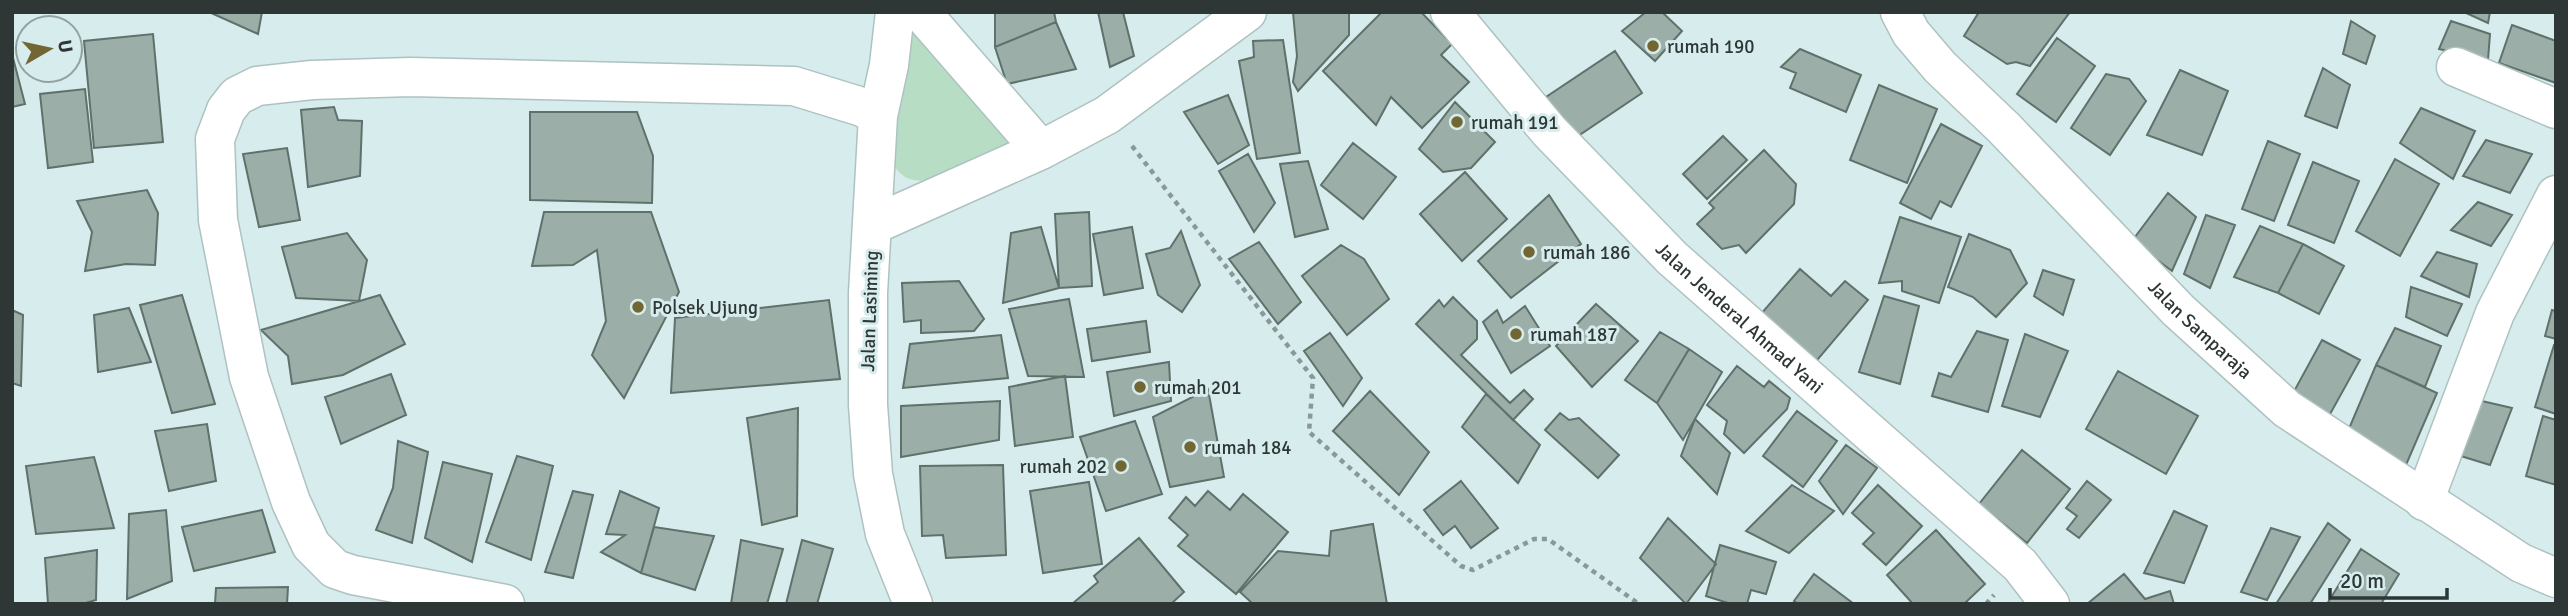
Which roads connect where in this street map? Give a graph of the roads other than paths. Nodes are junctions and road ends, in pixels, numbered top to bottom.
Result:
1 (895, 12) edge
2 (921, 12) edge
3 (1247, 12) edge
4 (1450, 12) edge
5 (1900, 12) edge
6 (2456, 66) dead end
7 (2556, 109) edge
8 (878, 116) junction
9 (1041, 150) junction
10 (2556, 195) edge
11 (873, 225) junction
12 (2424, 501) junction
13 (2556, 578) edge
14 (505, 604) edge
15 (913, 604) edge
16 (2050, 604) edge

1 - 8 main road, Jalan Lasiming
2 - 9 main road
3 - 9 main road
4 - 16 main road, Jalan Jenderal Ahmad Yani
5 - 12 main road, Jalan Samparaja
6 - 7 main road
8 - 11 main road, Jalan Lasiming
8 - 14 main road
9 - 11 main road
10 - 12 main road
11 - 15 main road, Jalan Lasiming
12 - 13 main road, Jalan Samparaja

